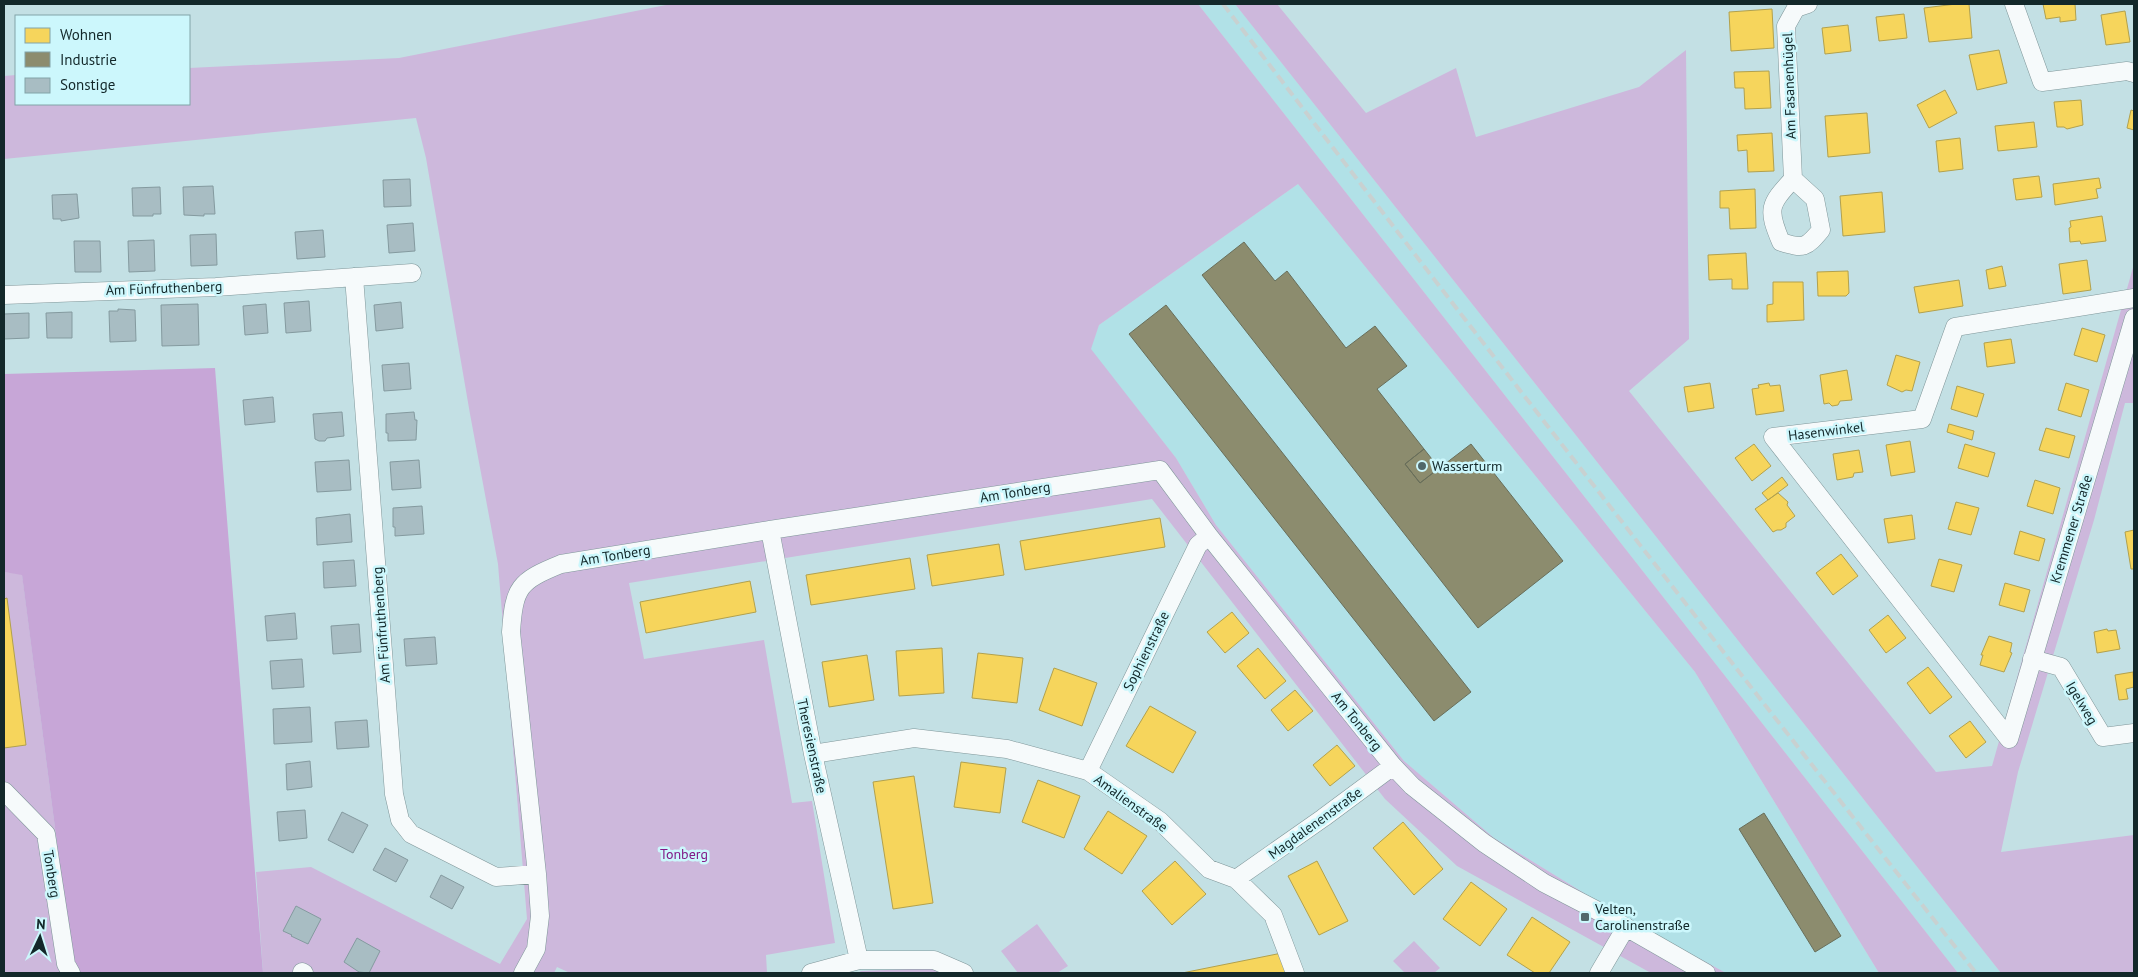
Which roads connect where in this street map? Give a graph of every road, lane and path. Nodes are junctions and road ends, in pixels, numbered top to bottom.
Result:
1 (1808, 4) edge
2 (2014, 4) edge
3 (2134, 72) edge
4 (1793, 179) dead end
5 (412, 273) dead end
6 (354, 277) junction
7 (4, 294) edge
8 (2134, 298) edge
9 (2134, 318) edge
10 (770, 530) junction
11 (1209, 536) junction
12 (2032, 659) junction
13 (2134, 733) edge
14 (2009, 739) joint
15 (813, 754) junction
16 (1393, 766) junction
17 (1088, 771) junction
18 (4, 791) edge
19 (538, 874) junction
20 (1236, 880) junction
21 (1626, 927) junction
22 (859, 960) junction
23 (71, 973) edge
24 (522, 973) edge
25 (811, 973) edge
26 (964, 973) edge
27 (1294, 973) edge
28 (1599, 973) edge
29 (1706, 973) edge

1 - 4 street, Am Fasanenhügel
2 - 3 street
5 - 6 street, Am Fünfruthenberg
6 - 7 street, Am Fünfruthenberg
6 - 19 street, Am Fünfruthenberg
8 - 14 street, Hasenwinkel
9 - 12 street, Kremmener Straße
10 - 11 street, Am Tonberg
10 - 15 street, Theresienstraße
10 - 19 street, Am Tonberg
11 - 16 street, Am Tonberg
11 - 17 street, Sophienstraße
12 - 13 street, Igelweg
12 - 14 street, Kremmener Straße
15 - 17 street, Amalienstraße
15 - 22 street, Theresienstraße
16 - 20 street, Magdalenenstraße
16 - 21 street, Am Tonberg
17 - 20 street, Amalienstraße
18 - 23 street, Tonberg
19 - 24 street, Am Tonberg
20 - 27 street, Amalienstraße
21 - 28 street
21 - 29 street, Am Tonberg
22 - 25 street
22 - 26 street

